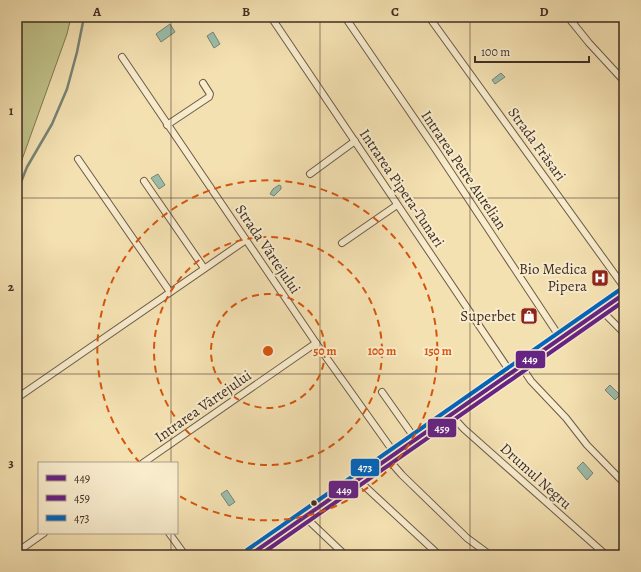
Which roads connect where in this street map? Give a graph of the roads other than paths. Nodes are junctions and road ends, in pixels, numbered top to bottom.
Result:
1 (271, 17) edge
2 (345, 17) edge
3 (429, 17) edge
4 (580, 17) edge
5 (570, 20) edge
6 (122, 57) dead end
7 (624, 81) edge
8 (203, 83) dead end
9 (168, 125) junction
10 (355, 141) junction
11 (78, 159) dead end
12 (310, 174) dead end
13 (144, 181) dead end
14 (398, 205) junction
15 (246, 240) junction
16 (342, 243) dead end
17 (204, 268) junction
18 (624, 287) edge
19 (170, 292) junction
20 (624, 294) edge
21 (601, 310) junction
22 (624, 333) edge
23 (561, 339) junction
24 (316, 343) junction
25 (521, 366) junction
26 (512, 373) junction
27 (382, 392) dead end
28 (17, 398) edge
29 (451, 415) junction
30 (416, 440) junction
31 (392, 457) junction
32 (144, 462) edge
33 (358, 480) junction
34 (624, 483) edge
35 (305, 517) junction
36 (43, 534) edge
37 (171, 534) edge
38 (17, 552) edge
39 (185, 555) edge
40 (250, 555) edge
41 (345, 555) edge
42 (439, 555) edge
43 (490, 555) edge
44 (606, 555) edge

1 - 10 street, Intrarea Pipera-Tunari
2 - 23 street, Intrarea Petre Aurelian
3 - 18 street, Strada Frăsari
4 - 5 street
5 - 7 street
6 - 9 street, Strada Vârtejului
8 - 9 street
9 - 15 street, Strada Vârtejului
10 - 12 street
10 - 14 street, Intrarea Pipera-Tunari
11 - 19 street
13 - 17 street
14 - 16 street
14 - 26 street, Intrarea Pipera-Tunari
15 - 17 street
15 - 24 street, Strada Vârtejului
17 - 19 street
19 - 28 street
20 - 21 main road
21 - 22 street
21 - 23 main road
23 - 25 main road
24 - 31 street, Strada Vârtejului
24 - 32 street, Intrarea Vârtejului
25 - 26 main road
25 - 34 street
26 - 29 main road
27 - 30 street
29 - 30 main road
29 - 44 street, Drumul Negru
30 - 31 main road
31 - 33 main road
31 - 43 street, Strada Vârtejului
33 - 35 main road
33 - 42 street
35 - 40 main road
35 - 41 street
36 - 38 street
37 - 39 street

